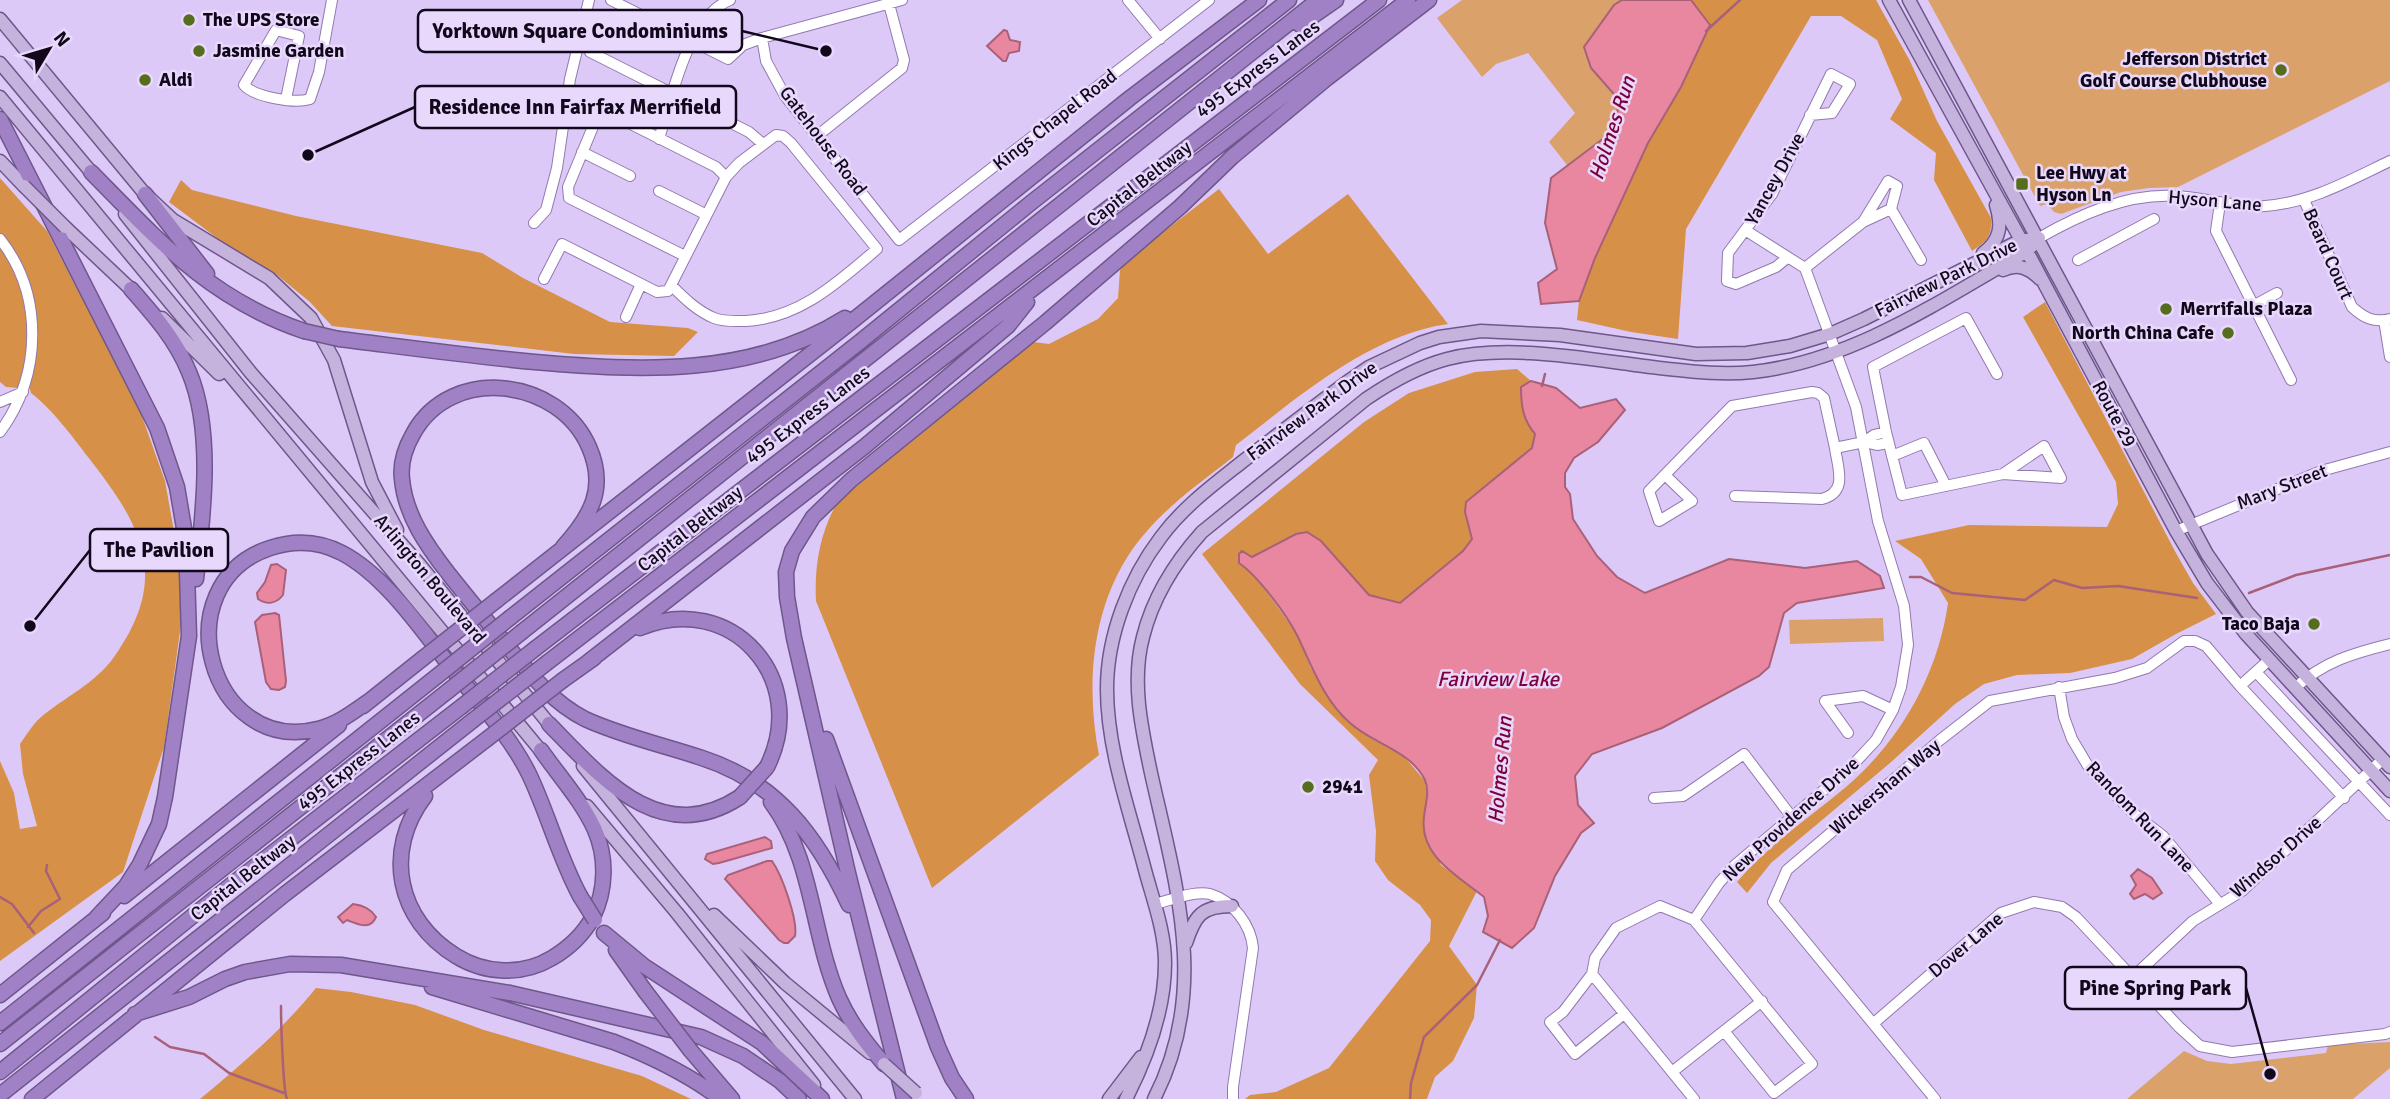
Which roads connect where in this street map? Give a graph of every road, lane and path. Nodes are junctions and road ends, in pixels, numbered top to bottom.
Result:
1 (331, 0) edge
2 (589, 0) edge
3 (611, 0) edge
4 (730, 0) edge
5 (902, 0) edge
6 (1128, 0) edge
7 (1209, 0) edge
8 (1259, 0) edge
9 (1289, 0) edge
10 (1318, 0) edge
11 (1336, 0) edge
12 (1363, 0) edge
13 (1379, 0) edge
14 (1408, 0) edge
15 (1429, 0) edge
16 (1889, 0) edge
17 (1909, 0) edge
18 (889, 4) junction
19 (0, 17) edge
20 (762, 38) junction
21 (1160, 39) junction
22 (694, 42) junction
23 (590, 52) dead end
24 (0, 62) edge
25 (672, 92) junction
26 (0, 97) edge
27 (286, 99) junction
28 (1191, 103) junction
29 (1242, 104) junction
30 (1810, 115) junction
31 (0, 119) edge
32 (817, 136) junction
33 (659, 139) junction
34 (763, 144) junction
35 (582, 152) junction
36 (2390, 161) edge
37 (0, 162) edge
38 (91, 172) junction
39 (630, 176) dead end
40 (726, 177) junction
41 (1985, 177) junction
42 (659, 191) dead end
43 (145, 194) junction
44 (2304, 200) junction
45 (2220, 203) junction
46 (1891, 209) junction
47 (705, 214) junction
48 (2154, 219) dead end
49 (1863, 222) junction
50 (534, 223) dead end
51 (1745, 230) junction
52 (2039, 238) junction
53 (0, 239) edge
54 (900, 240) joint
55 (2024, 245) junction
56 (685, 256) junction
57 (1787, 258) junction
58 (1921, 260) dead end
59 (2078, 260) dead end
60 (1805, 268) junction
61 (1944, 278) junction
62 (544, 279) dead end
63 (641, 284) junction
64 (899, 284) junction
65 (671, 285) junction
66 (1037, 288) junction
67 (131, 289) junction
68 (2048, 290) junction
69 (225, 292) junction
70 (2277, 293) dead end
71 (1952, 294) junction
72 (2253, 306) junction
73 (626, 317) dead end
74 (2387, 319) edge
75 (1830, 334) junction
76 (1837, 352) junction
77 (2390, 357) edge
78 (1997, 374) dead end
79 (2291, 380) dead end
80 (24, 392) junction
81 (0, 402) edge
82 (0, 432) edge
83 (1886, 432) junction
84 (1864, 442) junction
85 (1888, 443) junction
86 (286, 444) junction
87 (1835, 448) junction
88 (2390, 452) edge
89 (1892, 456) junction
90 (2003, 474) junction
91 (1665, 475) junction
92 (1946, 486) junction
93 (1735, 496) dead end
94 (2190, 524) junction
95 (2176, 531) junction
96 (564, 547) junction
97 (420, 565) junction
98 (189, 636) junction
99 (2390, 644) edge
100 (2269, 660) junction
101 (588, 662) junction
102 (2256, 672) junction
103 (803, 674) junction
104 (2306, 677) junction
105 (2241, 686) junction
106 (2059, 687) junction
107 (2295, 688) junction
108 (369, 701) junction
109 (1893, 710) junction
110 (549, 724) junction
111 (1848, 733) dead end
112 (541, 750) junction
113 (2387, 763) edge
114 (2371, 771) junction
115 (442, 776) junction
116 (752, 782) junction
117 (2360, 783) junction
118 (2390, 791) edge
119 (2344, 797) junction
120 (1654, 798) dead end
121 (2390, 815) edge
122 (1791, 817) junction
123 (666, 866) junction
124 (1178, 899) junction
125 (2219, 903) junction
126 (1154, 904) junction
127 (1232, 906) junction
128 (96, 918) junction
129 (1694, 920) junction
130 (604, 933) junction
131 (864, 941) junction
132 (1184, 948) junction
133 (374, 970) junction
134 (1592, 974) junction
135 (2133, 976) junction
136 (0, 995) edge
137 (1762, 1001) junction
138 (135, 1014) junction
139 (1624, 1014) junction
140 (0, 1023) edge
141 (1874, 1023) junction
142 (1724, 1031) junction
143 (2390, 1032) edge
144 (0, 1044) edge
145 (939, 1047) junction
146 (1147, 1048) junction
147 (884, 1064) junction
148 (0, 1072) edge
149 (1672, 1072) junction
150 (0, 1095) edge
151 (914, 1097) edge
152 (1691, 1098) edge
153 (32, 1099) edge
154 (721, 1099) edge
155 (732, 1099) edge
156 (799, 1099) edge
157 (824, 1099) edge
158 (855, 1099) edge
159 (954, 1099) edge
160 (966, 1099) edge
161 (1109, 1099) edge
162 (1126, 1099) edge
163 (1154, 1099) edge
164 (1233, 1099) edge
165 (1935, 1099) edge

1 - 27 street
2 - 50 street
3 - 22 street
4 - 22 street
5 - 18 street
6 - 21 street
7 - 21 street, Kings Chapel Road
8 - 64 highway
9 - 140 highway, Capital Beltway, bridge
10 - 28 highway, 495 Express Lanes
11 - 28 highway
12 - 29 highway
13 - 29 highway, 495 Express Lanes
14 - 66 highway, Capital Beltway
15 - 103 highway
16 - 41 main road, Route 29
17 - 52 main road, Route 29
18 - 20 street
18 - 32 street
19 - 43 main road
20 - 22 street
20 - 32 street, Gatehouse Road
21 - 54 street, Kings Chapel Road
22 - 25 street
23 - 25 street
24 - 38 main road, Arlington Boulevard
25 - 33 street
25 - 34 street
26 - 86 main road, Arlington Boulevard
27 - 27 street
28 - 144 highway, 495 Express Lanes, bridge
29 - 148 highway, 495 Express Lanes, bridge
30 - 30 street, Yancey Drive
30 - 51 street, Yancey Drive
31 - 98 highway
32 - 54 street, Gatehouse Road
33 - 35 street
33 - 40 street
34 - 40 street
34 - 65 street
35 - 39 street
35 - 56 street
36 - 44 street, Hyson Lane
37 - 67 main road, bridge
38 - 69 highway
38 - 97 main road, Arlington Boulevard
40 - 47 street
41 - 55 main road, Route 29
41 - 61 main road
42 - 47 street
43 - 69 highway
43 - 97 main road
44 - 45 street, Hyson Lane
44 - 74 street, Beard Court
45 - 52 street, Hyson Lane
45 - 72 street
46 - 49 street
46 - 49 street
46 - 58 street
47 - 56 street
48 - 59 street
49 - 60 street
51 - 57 street, Yancey Drive
51 - 57 street
52 - 55 main road, Fairview Park Drive
52 - 94 main road, Route 29
53 - 80 street
55 - 61 main road, Fairview Park Drive
55 - 68 main road, Route 29
55 - 71 main road, Fairview Park Drive
56 - 65 street
57 - 60 street, Yancey Drive
60 - 75 street
61 - 75 main road, Fairview Park Drive
62 - 63 street
63 - 65 street
63 - 73 street
64 - 69 highway, bridge
64 - 96 highway
66 - 101 highway
66 - 150 highway, Capital Beltway, bridge
67 - 86 main road
67 - 98 highway
68 - 71 main road
68 - 95 main road, Route 29
70 - 72 street
71 - 76 main road, Fairview Park Drive
72 - 79 street
74 - 77 street
75 - 76 street, New Providence Drive
75 - 126 main road, Fairview Park Drive
76 - 84 street, New Providence Drive
76 - 124 main road, Fairview Park Drive
78 - 83 street
80 - 81 street
80 - 82 street
83 - 84 street
83 - 85 street
84 - 85 street
84 - 87 street
84 - 109 street, New Providence Drive
85 - 89 street
86 - 112 main road, Arlington Boulevard
87 - 91 street
87 - 93 street
88 - 94 street, Mary Street
89 - 92 street
89 - 92 street
90 - 90 street
90 - 92 street
91 - 91 street
94 - 95 street, Mary Street
94 - 104 main road, Route 29
95 - 100 main road, Route 29
96 - 108 highway, bridge
96 - 116 highway
97 - 110 main road, Arlington Boulevard
98 - 128 highway
99 - 104 street
100 - 102 street
100 - 107 main road, Route 29
101 - 110 highway, bridge
101 - 115 highway, bridge
102 - 105 street
102 - 117 street
103 - 131 highway
103 - 145 highway
104 - 107 street
104 - 113 main road, Route 29
105 - 106 street, Wickersham Way
105 - 119 street, Wickersham Way
106 - 125 street, Random Run Lane
106 - 141 street, Wickersham Way
107 - 114 main road, Route 29
108 - 128 highway
108 - 130 highway, bridge
109 - 111 street
109 - 122 street, New Providence Drive
110 - 123 main road, Arlington Boulevard
112 - 115 highway
112 - 157 main road, Arlington Boulevard
113 - 114 street, Windsor Drive
114 - 117 street, Windsor Drive
114 - 118 main road, Route 29
115 - 138 highway
116 - 131 highway
116 - 147 highway
117 - 119 street, Windsor Drive
117 - 121 street
119 - 125 street, Windsor Drive
120 - 122 street
122 - 129 street, New Providence Drive
123 - 147 main road
123 - 158 main road, Arlington Boulevard
124 - 126 street
124 - 127 street
124 - 132 main road, Fairview Park Drive
125 - 135 street, Windsor Drive
126 - 146 main road, Fairview Park Drive
127 - 132 main road
127 - 164 street
128 - 136 highway
129 - 134 street
129 - 137 street
130 - 155 highway, bridge
130 - 157 highway
131 - 151 highway
132 - 163 main road, Fairview Park Drive
133 - 138 highway
133 - 154 highway
133 - 156 highway
134 - 139 street
134 - 139 street
135 - 141 street, Dover Lane
135 - 143 street, Dover Lane
137 - 142 street
137 - 142 street
138 - 153 highway
139 - 149 street
141 - 165 street, Wickersham Way
142 - 149 street
145 - 159 highway
145 - 160 highway
146 - 161 main road
146 - 162 main road, Fairview Park Drive
147 - 151 main road, bridge
149 - 152 street

